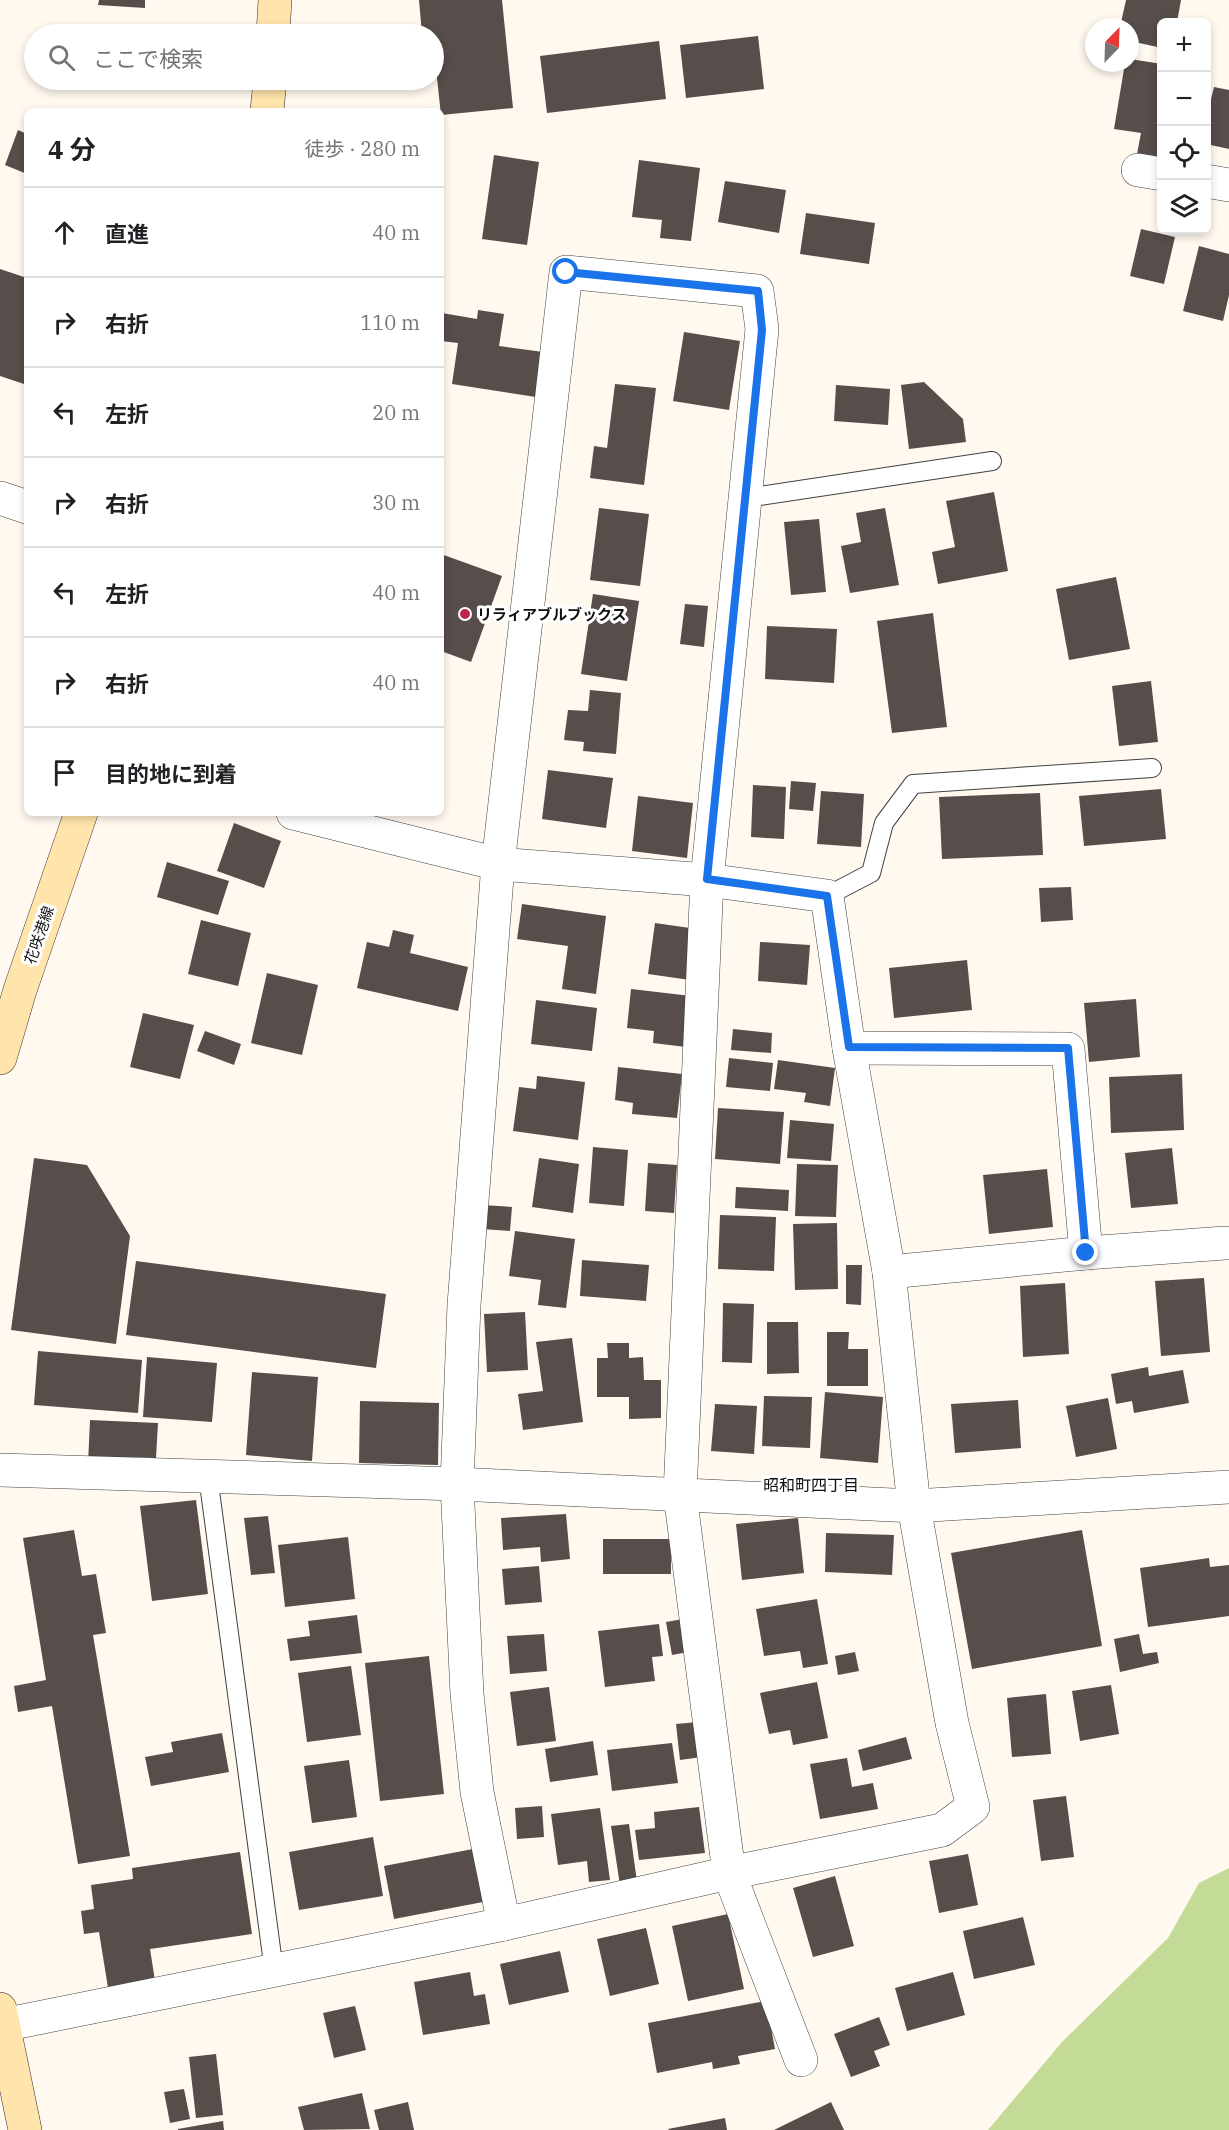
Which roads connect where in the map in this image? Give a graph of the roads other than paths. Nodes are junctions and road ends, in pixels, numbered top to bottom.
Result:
1 (275, 0) edge
2 (274, 24) edge
3 (269, 90) edge
4 (267, 108) edge
5 (1211, 182) edge
6 (1229, 185) edge
7 (993, 461) dead end
8 (0, 498) edge
9 (746, 498) junction
10 (24, 506) edge
11 (1152, 768) dead end
12 (80, 816) edge
13 (305, 816) edge
14 (498, 864) junction
15 (707, 879) junction
16 (827, 896) junction
17 (10, 988) edge
18 (849, 1047) junction
19 (0, 1058) edge
20 (1225, 1243) dead end
21 (1086, 1253) junction
22 (889, 1272) junction
23 (0, 1470) edge
24 (208, 1476) junction
25 (457, 1484) junction
26 (1229, 1487) edge
27 (680, 1494) junction
28 (914, 1506) junction
29 (729, 1873) junction
30 (504, 1924) junction
31 (274, 1971) junction
32 (1, 2017) edge
33 (801, 2060) dead end
34 (25, 2130) edge

1 - 2 main road
3 - 4 main road
5 - 6 street
7 - 9 lane
8 - 10 street
9 - 14 street
9 - 15 street
11 - 16 lane
12 - 17 main road, 花咲港線
13 - 14 street
14 - 15 street
14 - 25 street
15 - 16 street
15 - 27 street
16 - 18 street
17 - 19 main road, 花咲港線
18 - 21 street
18 - 22 street
20 - 21 street
21 - 22 street
22 - 28 street
23 - 24 street
24 - 25 street
24 - 31 lane
25 - 27 street
25 - 30 street
26 - 28 street
27 - 28 street
27 - 29 street
28 - 29 street
29 - 30 street
29 - 33 street
30 - 31 street
31 - 32 street
32 - 34 main road

